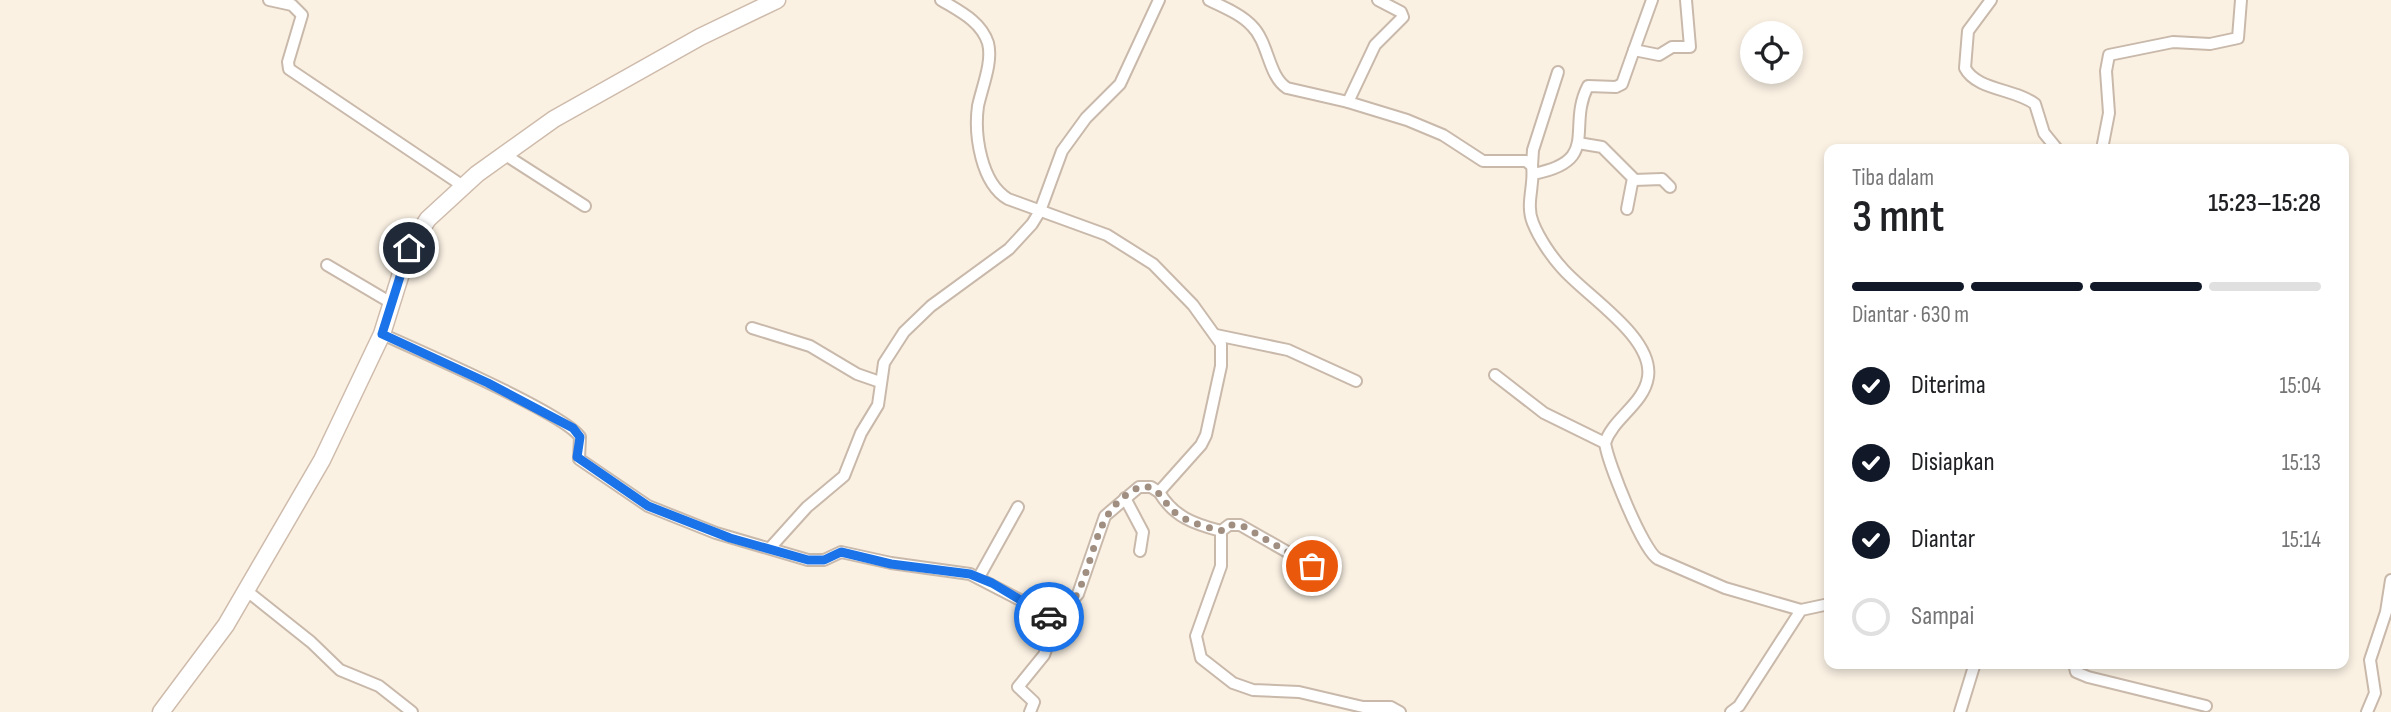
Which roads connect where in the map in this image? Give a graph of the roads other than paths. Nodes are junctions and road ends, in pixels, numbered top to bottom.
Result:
1 (269, 0) edge
2 (777, 0) edge
3 (941, 0) edge
4 (1159, 0) edge
5 (1209, 0) edge
6 (1378, 0) edge
7 (1652, 0) edge
8 (1686, 0) edge
9 (1991, 0) edge
10 (2241, 0) edge
11 (1634, 50) junction
12 (1558, 72) dead end
13 (1348, 102) junction
14 (1578, 143) junction
15 (2053, 144) edge
16 (2103, 144) edge
17 (504, 154) junction
18 (1533, 170) junction
19 (1634, 180) junction
20 (463, 186) junction
21 (1670, 187) dead end
22 (584, 206) dead end
23 (1628, 209) dead end
24 (1040, 211) junction
25 (327, 265) dead end
26 (393, 304) junction
27 (752, 328) dead end
28 (382, 334) junction
29 (1216, 335) junction
30 (1495, 375) dead end
31 (1356, 381) dead end
32 (880, 382) junction
33 (1605, 443) junction
34 (1159, 492) junction
35 (1125, 498) junction
36 (1018, 507) dead end
37 (1221, 531) junction
38 (770, 548) junction
39 (1140, 551) dead end
40 (1312, 566) dead end
41 (979, 577) junction
42 (2391, 580) edge
43 (247, 591) junction
44 (1824, 605) edge
45 (1801, 610) junction
46 (1057, 619) junction
47 (1973, 669) edge
48 (2075, 669) edge
49 (2206, 706) dead end
50 (161, 712) edge
51 (412, 712) edge
52 (1030, 712) edge
53 (1400, 712) edge
54 (1731, 712) edge
55 (1960, 712) edge
56 (2367, 712) edge

1 - 20 street
2 - 17 street
3 - 24 street
4 - 24 street
5 - 13 street
6 - 13 street
7 - 11 street
8 - 11 street
9 - 15 street
10 - 16 street
11 - 14 street
12 - 18 street
13 - 18 street
14 - 18 street
14 - 19 street
17 - 20 street
17 - 22 street
18 - 33 street
19 - 21 street
19 - 23 street
20 - 26 street
24 - 29 street
24 - 32 street
25 - 26 street
26 - 28 street
27 - 32 street
28 - 38 street
28 - 43 street
29 - 31 street
29 - 34 street
30 - 33 street
32 - 38 street
33 - 45 street
34 - 35 street
34 - 37 street
35 - 39 street
35 - 46 street
36 - 41 street
37 - 40 street
37 - 53 street
38 - 41 street
41 - 46 street
42 - 56 street
43 - 50 street
43 - 51 street
44 - 45 street
45 - 54 street
46 - 52 street
47 - 55 street
48 - 49 street

